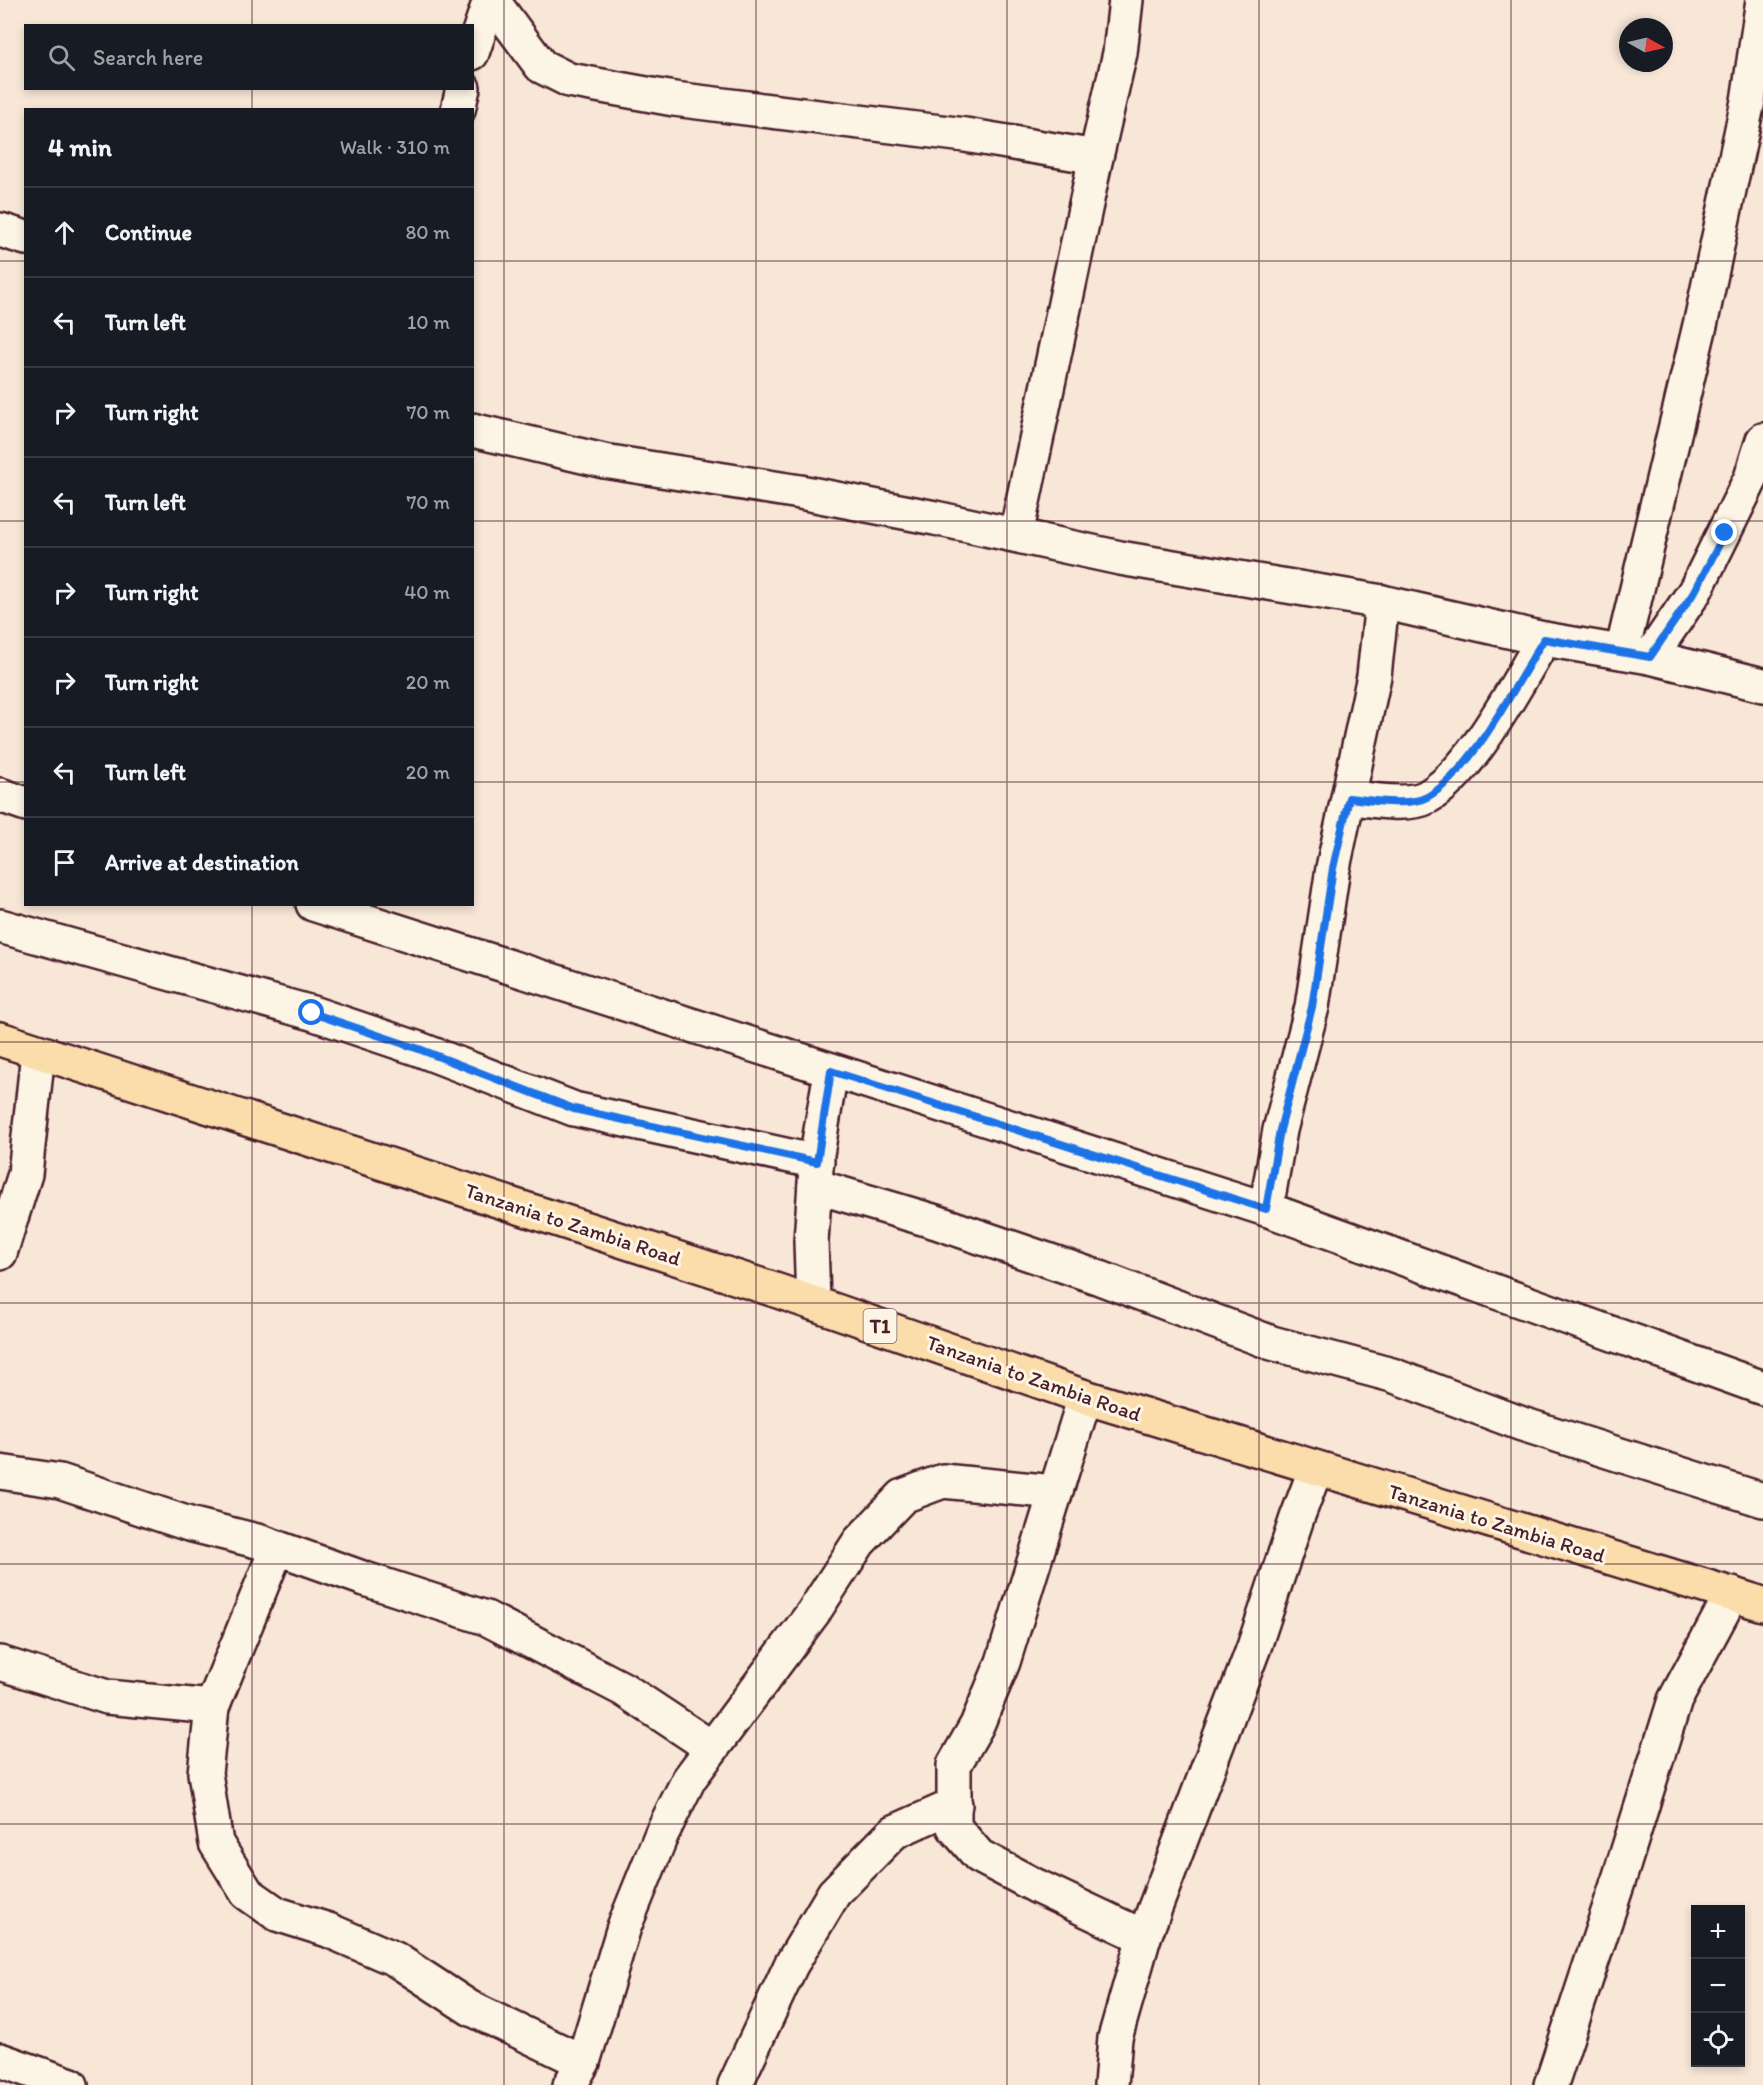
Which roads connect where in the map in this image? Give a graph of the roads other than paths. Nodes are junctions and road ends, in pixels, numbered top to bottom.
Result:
1 (491, 0) edge
2 (1125, 0) edge
3 (1763, 0) edge
4 (474, 47) edge
5 (463, 90) edge
6 (458, 108) edge
7 (1096, 157) junction
8 (0, 231) edge
9 (24, 237) edge
10 (474, 430) edge
11 (1763, 440) edge
12 (1016, 535) junction
13 (1382, 602) junction
14 (1544, 639) junction
15 (1636, 655) junction
16 (1763, 685) edge
17 (0, 795) edge
18 (1349, 798) junction
19 (24, 803) edge
20 (319, 906) edge
21 (0, 926) edge
22 (0, 1039) edge
23 (38, 1052) junction
24 (831, 1071) junction
25 (816, 1174) junction
26 (1266, 1209) junction
27 (0, 1253) edge
28 (813, 1303) junction
29 (1763, 1388) edge
30 (1085, 1397) junction
31 (1316, 1468) junction
32 (0, 1472) edge
33 (1055, 1492) junction
34 (1763, 1500) edge
35 (277, 1548) junction
36 (1732, 1594) junction
37 (1763, 1604) edge
38 (0, 1663) edge
39 (212, 1707) junction
40 (712, 1748) junction
41 (955, 1805) junction
42 (1144, 1937) junction
43 (0, 2060) edge
44 (577, 2074) edge
45 (71, 2085) edge
46 (735, 2085) edge
47 (1111, 2085) edge
48 (1551, 2085) edge

1 - 4 street
1 - 7 street
2 - 7 street
3 - 15 street
5 - 6 street
7 - 12 street
8 - 9 street
10 - 12 street
11 - 15 street
12 - 13 street
13 - 14 street
13 - 18 street
14 - 15 street
14 - 18 street
15 - 16 street
17 - 19 street
18 - 26 street
20 - 24 street
21 - 25 street
22 - 23 highway, Tanzania to Zambia Road / T1
23 - 27 street
23 - 28 highway, Tanzania to Zambia Road / T1
24 - 25 street
24 - 26 street
25 - 28 street
25 - 34 street
26 - 29 street
28 - 30 highway, Tanzania to Zambia Road / T1
30 - 31 highway, Tanzania to Zambia Road / T1
30 - 33 street
31 - 36 highway, Tanzania to Zambia Road / T1
31 - 42 street
32 - 35 street
33 - 40 street
33 - 41 street
35 - 39 street
35 - 40 street
36 - 37 highway, Tanzania to Zambia Road / T1
36 - 48 street
38 - 39 street
39 - 44 street
40 - 44 street
41 - 42 street
41 - 46 street
42 - 47 street
43 - 45 street

